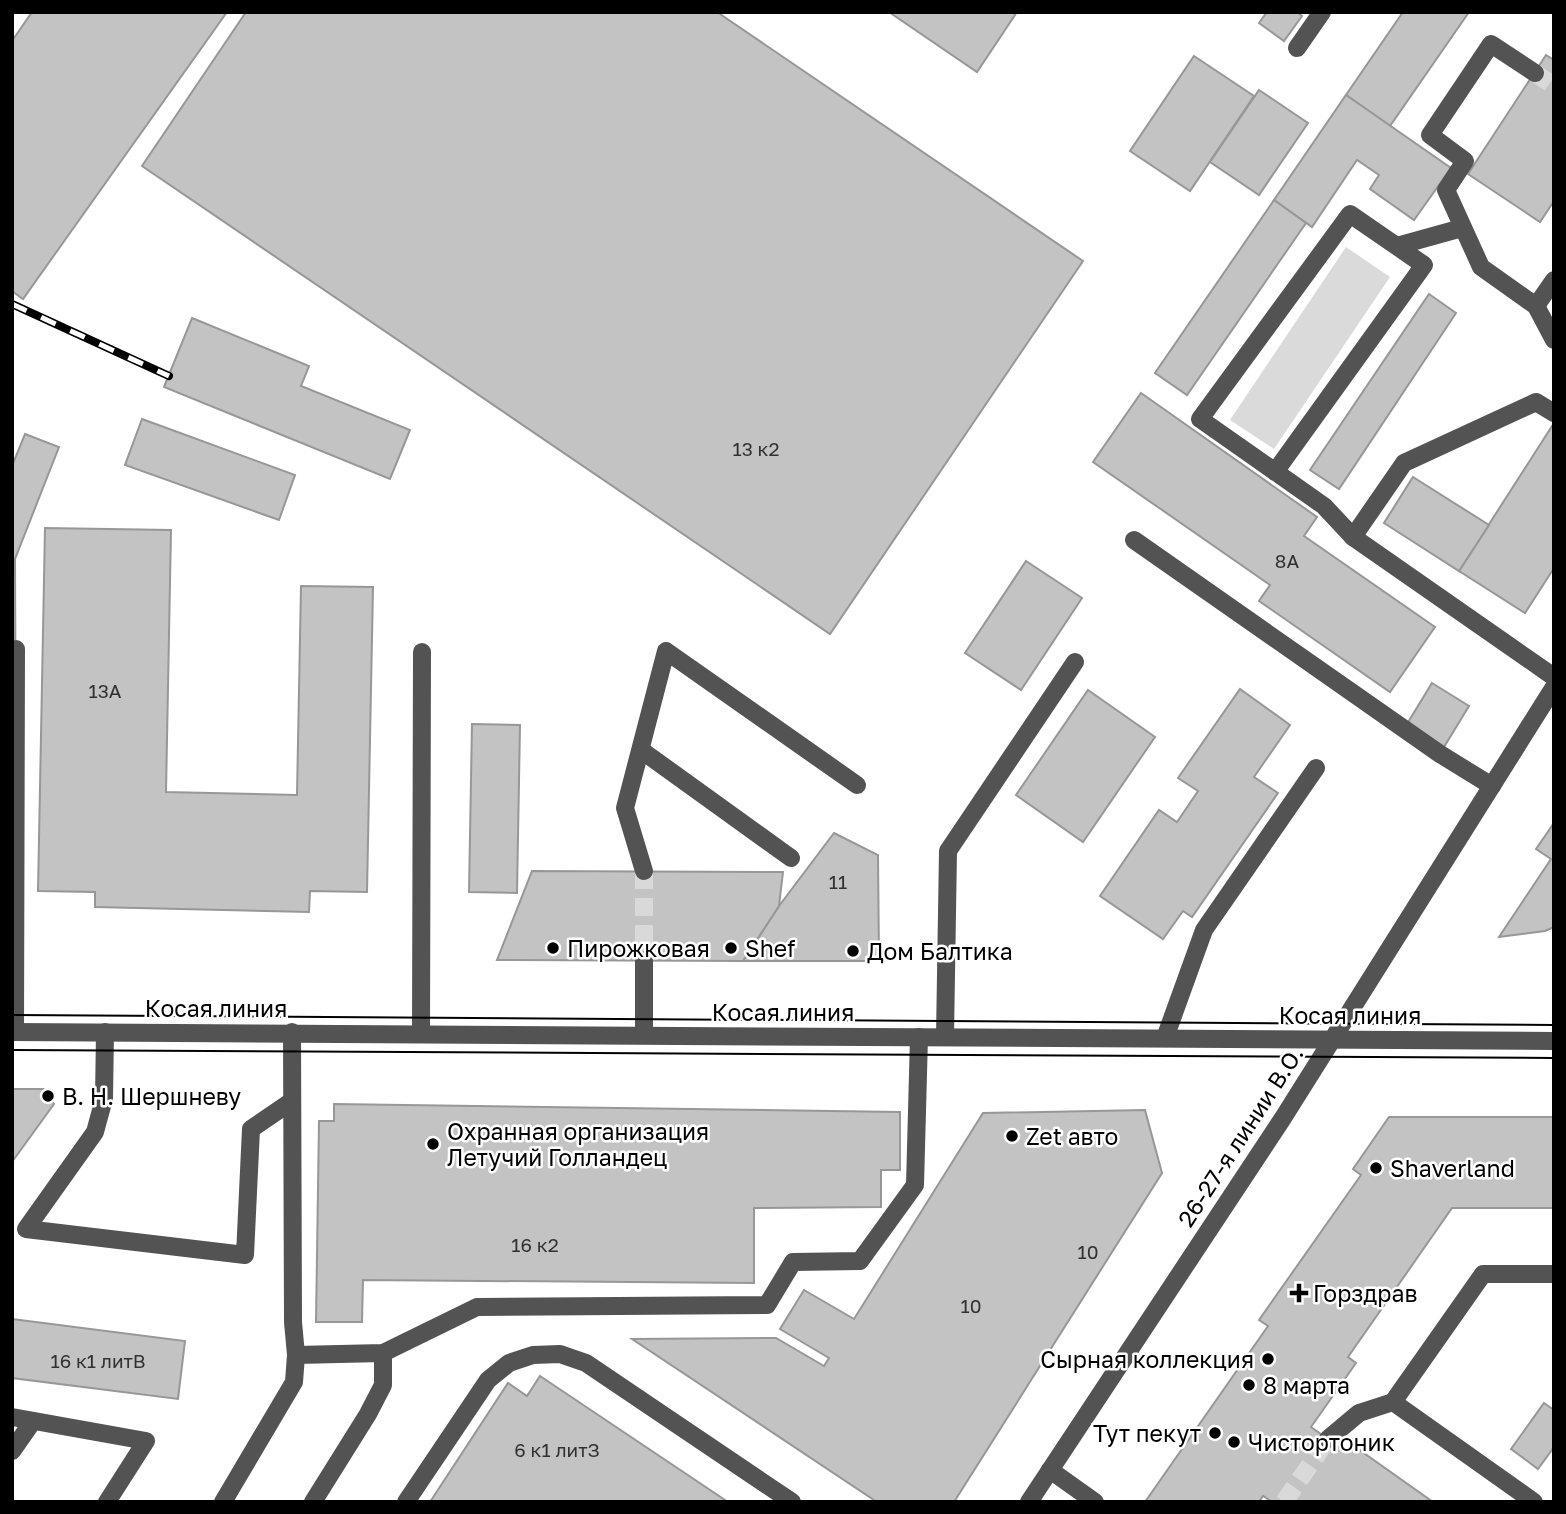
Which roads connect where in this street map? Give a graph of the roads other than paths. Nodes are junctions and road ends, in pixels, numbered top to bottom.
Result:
1 (1322, 12) edge
2 (1297, 48) dead end
3 (1535, 73) tunnel mouth
4 (1462, 228) junction
5 (1397, 246) junction
6 (1554, 280) edge
7 (1536, 306) junction
8 (1554, 340) edge
9 (1554, 413) edge
10 (1275, 472) junction
11 (1353, 537) junction
12 (1134, 540) dead end
13 (16, 649) dead end
14 (422, 652) dead end
15 (1075, 662) dead end
16 (1554, 677) edge
17 (1554, 687) edge
18 (640, 750) junction
19 (1316, 768) dead end
20 (857, 785) dead end
21 (1492, 786) junction
22 (791, 858) dead end
23 (644, 871) tunnel mouth
24 (644, 960) tunnel mouth
25 (14, 1032) edge
26 (105, 1032) junction
27 (292, 1032) junction
28 (421, 1033) junction
29 (644, 1035) junction
30 (919, 1037) junction
31 (945, 1037) junction
32 (1165, 1038) junction
33 (1331, 1040) junction
34 (1554, 1041) edge
35 (292, 1101) junction
36 (1554, 1274) edge
37 (383, 1353) junction
38 (296, 1355) junction
39 (1393, 1402) junction
40 (12, 1417) edge
41 (33, 1421) junction
42 (1328, 1438) tunnel mouth
43 (12, 1451) edge
44 (1050, 1469) junction
45 (107, 1502) edge
46 (223, 1502) edge
47 (313, 1502) edge
48 (406, 1502) edge
49 (792, 1502) edge
50 (1029, 1502) edge
51 (1095, 1502) edge
52 (1534, 1502) edge

1 - 2 street
3 - 4 street
4 - 5 street
4 - 7 street
5 - 10 street
5 - 10 street
6 - 7 street
7 - 8 street
9 - 11 street
10 - 11 street
11 - 16 street
12 - 21 street
13 - 25 street
14 - 28 street
15 - 31 street
17 - 21 street, 26-27-я линии В.О.
18 - 20 street
18 - 22 street
18 - 23 street
19 - 32 street
21 - 33 street, 26-27-я линии В.О.
24 - 29 street
25 - 26 street, Косая линия
26 - 27 street, Косая линия
26 - 35 street
27 - 28 street, Косая линия
27 - 35 street
28 - 29 street, Косая линия
29 - 30 street, Косая линия
30 - 31 street, Косая линия
30 - 37 street
31 - 32 street, Косая линия
32 - 33 street, Косая линия
33 - 34 street, Косая линия
33 - 44 street, 26-27-я линии В.О.
35 - 38 street
36 - 39 street
37 - 38 street
37 - 47 street
38 - 46 street
39 - 42 street
39 - 52 street
40 - 41 street
41 - 43 street
41 - 45 street
44 - 50 street, 26-27-я линии В.О.
44 - 51 street
48 - 49 street

